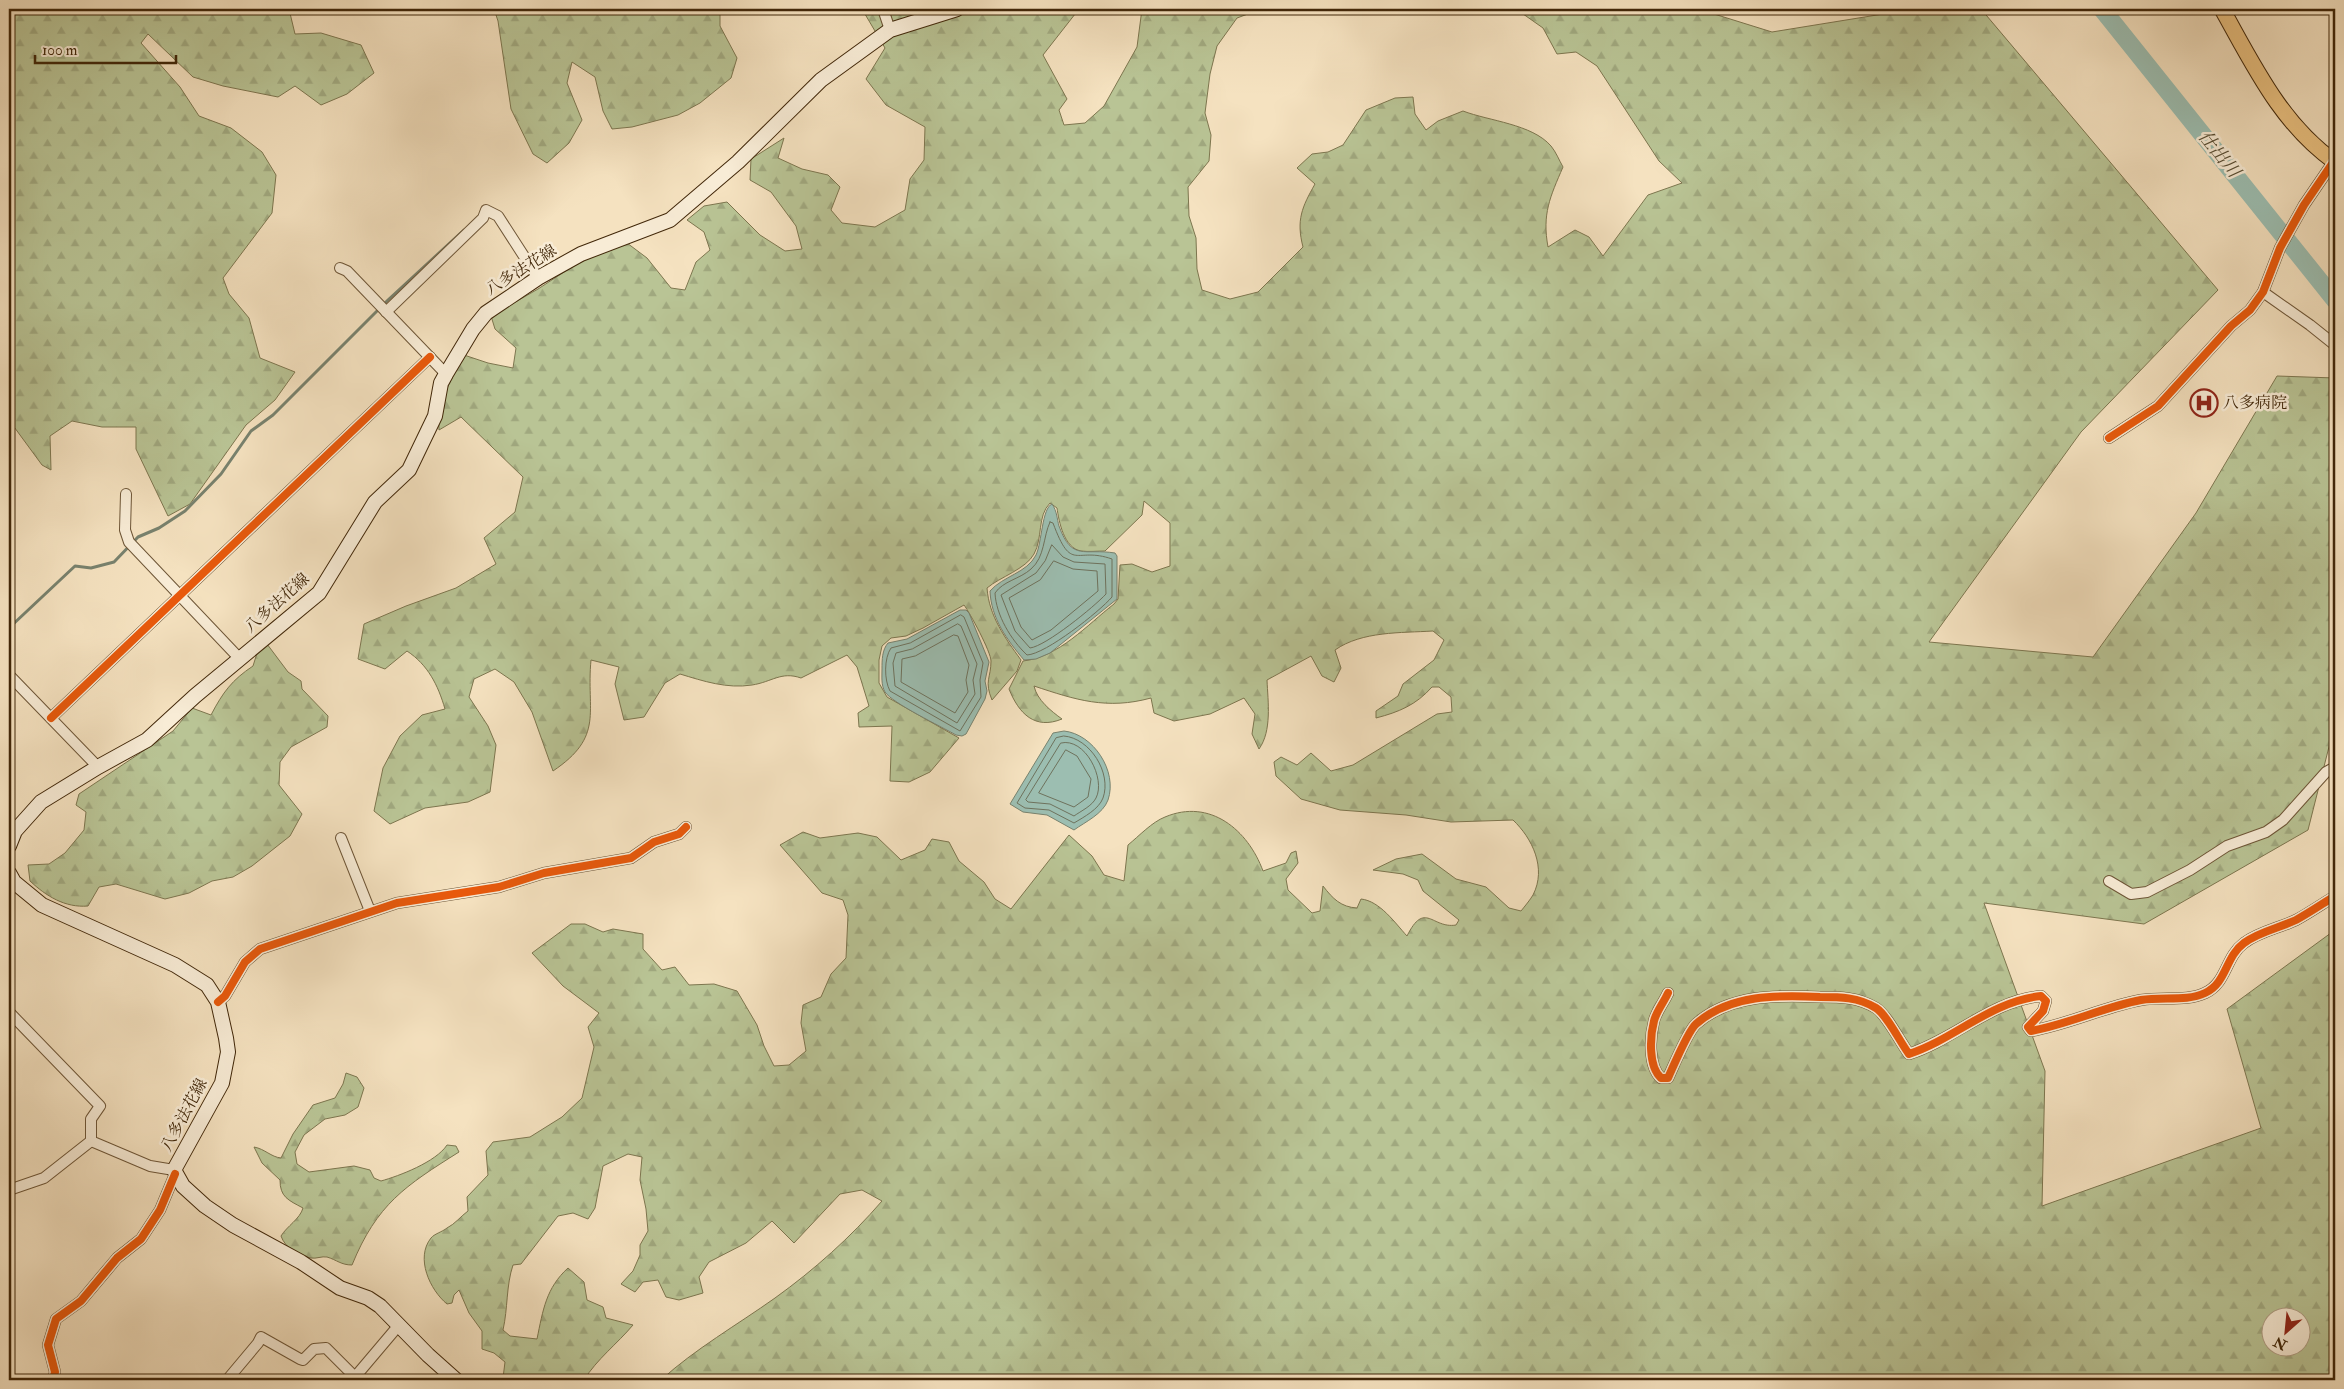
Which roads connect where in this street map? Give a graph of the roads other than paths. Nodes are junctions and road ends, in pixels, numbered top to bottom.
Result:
1 (883, 9) edge
2 (957, 9) edge
3 (2222, 9) edge
4 (890, 30) junction
5 (2334, 161) edge
6 (340, 268) dead end
7 (538, 278) junction
8 (2263, 292) junction
9 (382, 308) junction
10 (2335, 345) edge
11 (430, 357) junction
12 (446, 374) junction
13 (2109, 438) dead end
14 (126, 494) dead end
15 (179, 596) junction
16 (240, 660) junction
17 (9, 675) edge
18 (51, 718) junction
19 (98, 766) junction
20 (2335, 767) edge
21 (686, 827) dead end
22 (341, 838) dead end
23 (9, 846) edge
24 (9, 872) edge
25 (2109, 881) dead end
26 (2335, 896) edge
27 (370, 911) junction
28 (1668, 993) dead end
29 (218, 1002) junction
30 (9, 1012) edge
31 (91, 1142) junction
32 (175, 1172) junction
33 (9, 1190) edge
34 (399, 1325) junction
35 (53, 1380) edge
36 (227, 1380) edge
37 (456, 1380) edge

1 - 4 street
2 - 4 main road, 八多法花線
3 - 5 main road
4 - 7 main road, 八多法花線
5 - 8 street
6 - 9 street
7 - 9 street
7 - 12 main road, 八多法花線
8 - 10 street
8 - 13 street
9 - 11 street
11 - 12 street
11 - 15 street
12 - 16 main road, 八多法花線
14 - 15 street
15 - 16 street
15 - 18 street
16 - 19 main road, 八多法花線
17 - 18 street
18 - 19 street
19 - 23 main road, 八多法花線
20 - 25 street
21 - 27 street
22 - 27 street
24 - 29 main road, 八多法花線
26 - 28 street
27 - 29 street
29 - 32 main road, 八多法花線
30 - 31 street
31 - 32 street
31 - 33 street
32 - 34 main road, 八多法花線
32 - 35 street
34 - 36 street
34 - 37 main road, 八多法花線

